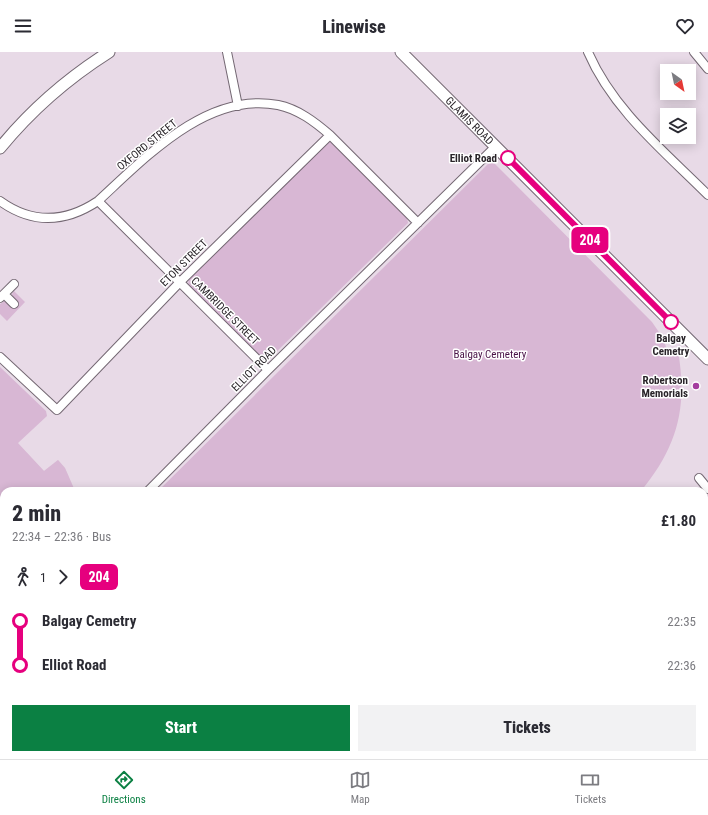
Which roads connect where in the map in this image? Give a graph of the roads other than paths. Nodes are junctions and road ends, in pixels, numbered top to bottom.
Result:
1 (109, 52) edge
2 (227, 52) edge
3 (401, 52) edge
4 (588, 52) edge
5 (694, 52) edge
6 (708, 69) edge
7 (238, 106) junction
8 (330, 135) junction
9 (496, 146) junction
10 (0, 148) edge
11 (708, 195) edge
12 (98, 200) junction
13 (0, 201) edge
14 (418, 223) junction
15 (180, 282) junction
16 (14, 284) dead end
17 (2, 296) edge
18 (14, 304) dead end
19 (0, 357) edge
20 (708, 359) edge
21 (268, 370) junction
22 (699, 478) dead end
23 (152, 487) edge
24 (706, 487) edge

1 - 10 street
2 - 7 street
3 - 9 street, GLAMIS ROAD
4 - 11 street
5 - 6 street
7 - 8 street, OXFORD STREET
7 - 12 street, OXFORD STREET
8 - 14 street, OXFORD STREET
8 - 15 street, ETON STREET
9 - 14 street, ELLIOT ROAD
9 - 20 street, GLAMIS ROAD
12 - 13 street, OXFORD STREET
12 - 15 street, CAMBRIDGE STREET
14 - 21 street, ELLIOT ROAD
15 - 19 street, ETON STREET
15 - 21 street, CAMBRIDGE STREET
16 - 17 street
17 - 18 street
21 - 23 street, ELLIOT ROAD
22 - 24 street

